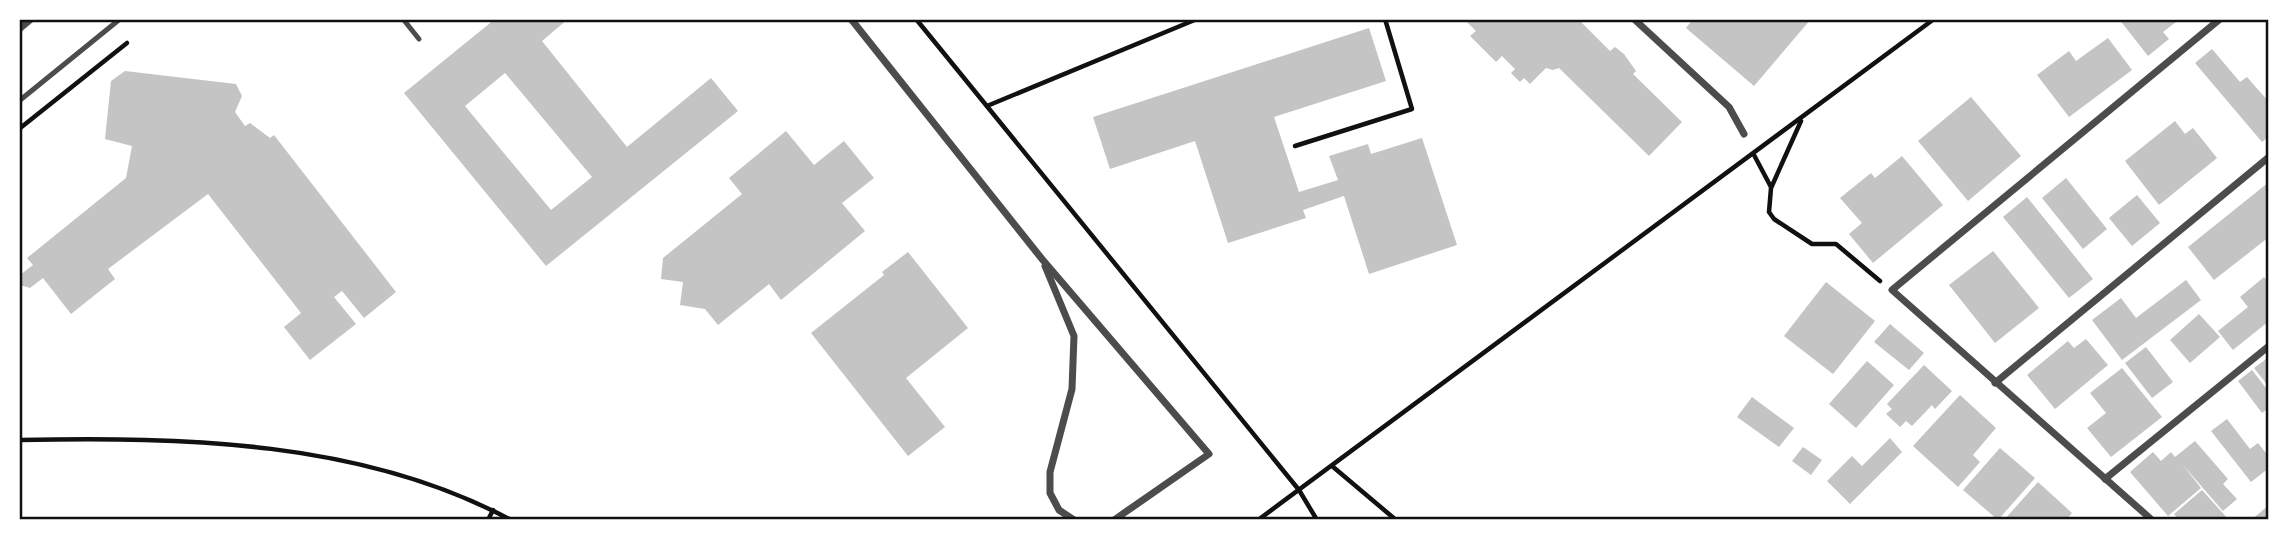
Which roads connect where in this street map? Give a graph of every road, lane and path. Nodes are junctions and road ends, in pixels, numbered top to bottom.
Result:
1 (31, 19) edge
2 (120, 19) edge
3 (403, 19) edge
4 (851, 19) edge
5 (916, 19) edge
6 (1197, 19) edge
7 (1385, 19) edge
8 (1634, 19) edge
9 (1934, 19) edge
10 (2220, 19) edge
11 (19, 29) edge
12 (419, 39) dead end
13 (127, 43) dead end
14 (19, 101) edge
15 (987, 106) junction
16 (1801, 120) junction
17 (19, 129) edge
18 (1744, 134) dead end
19 (1295, 146) dead end
20 (1754, 155) junction
21 (2269, 157) edge
22 (1772, 188) junction
23 (1042, 259) junction
24 (1892, 290) junction
25 (2269, 346) edge
26 (1995, 383) junction
27 (19, 440) edge
28 (1332, 466) junction
29 (2105, 480) junction
30 (1299, 490) junction
31 (493, 510) junction
32 (488, 520) edge
33 (511, 520) edge
34 (1074, 520) edge
35 (1114, 520) edge
36 (1258, 520) edge
37 (1317, 520) edge
38 (1396, 520) edge
39 (2152, 520) edge

1 - 11 street
2 - 14 lane
3 - 12 lane
4 - 23 street
5 - 15 path
6 - 15 path
7 - 19 path
8 - 18 street
9 - 16 path
10 - 24 street
13 - 17 path
15 - 30 path
16 - 20 path
16 - 22 path
20 - 22 path
20 - 28 path
21 - 26 street
22 - 24 path
23 - 34 street
23 - 35 street
24 - 26 street
25 - 29 street
26 - 29 street
27 - 31 path
28 - 30 path
28 - 38 path
29 - 39 street
30 - 36 path
30 - 37 path
31 - 32 path
31 - 33 path

